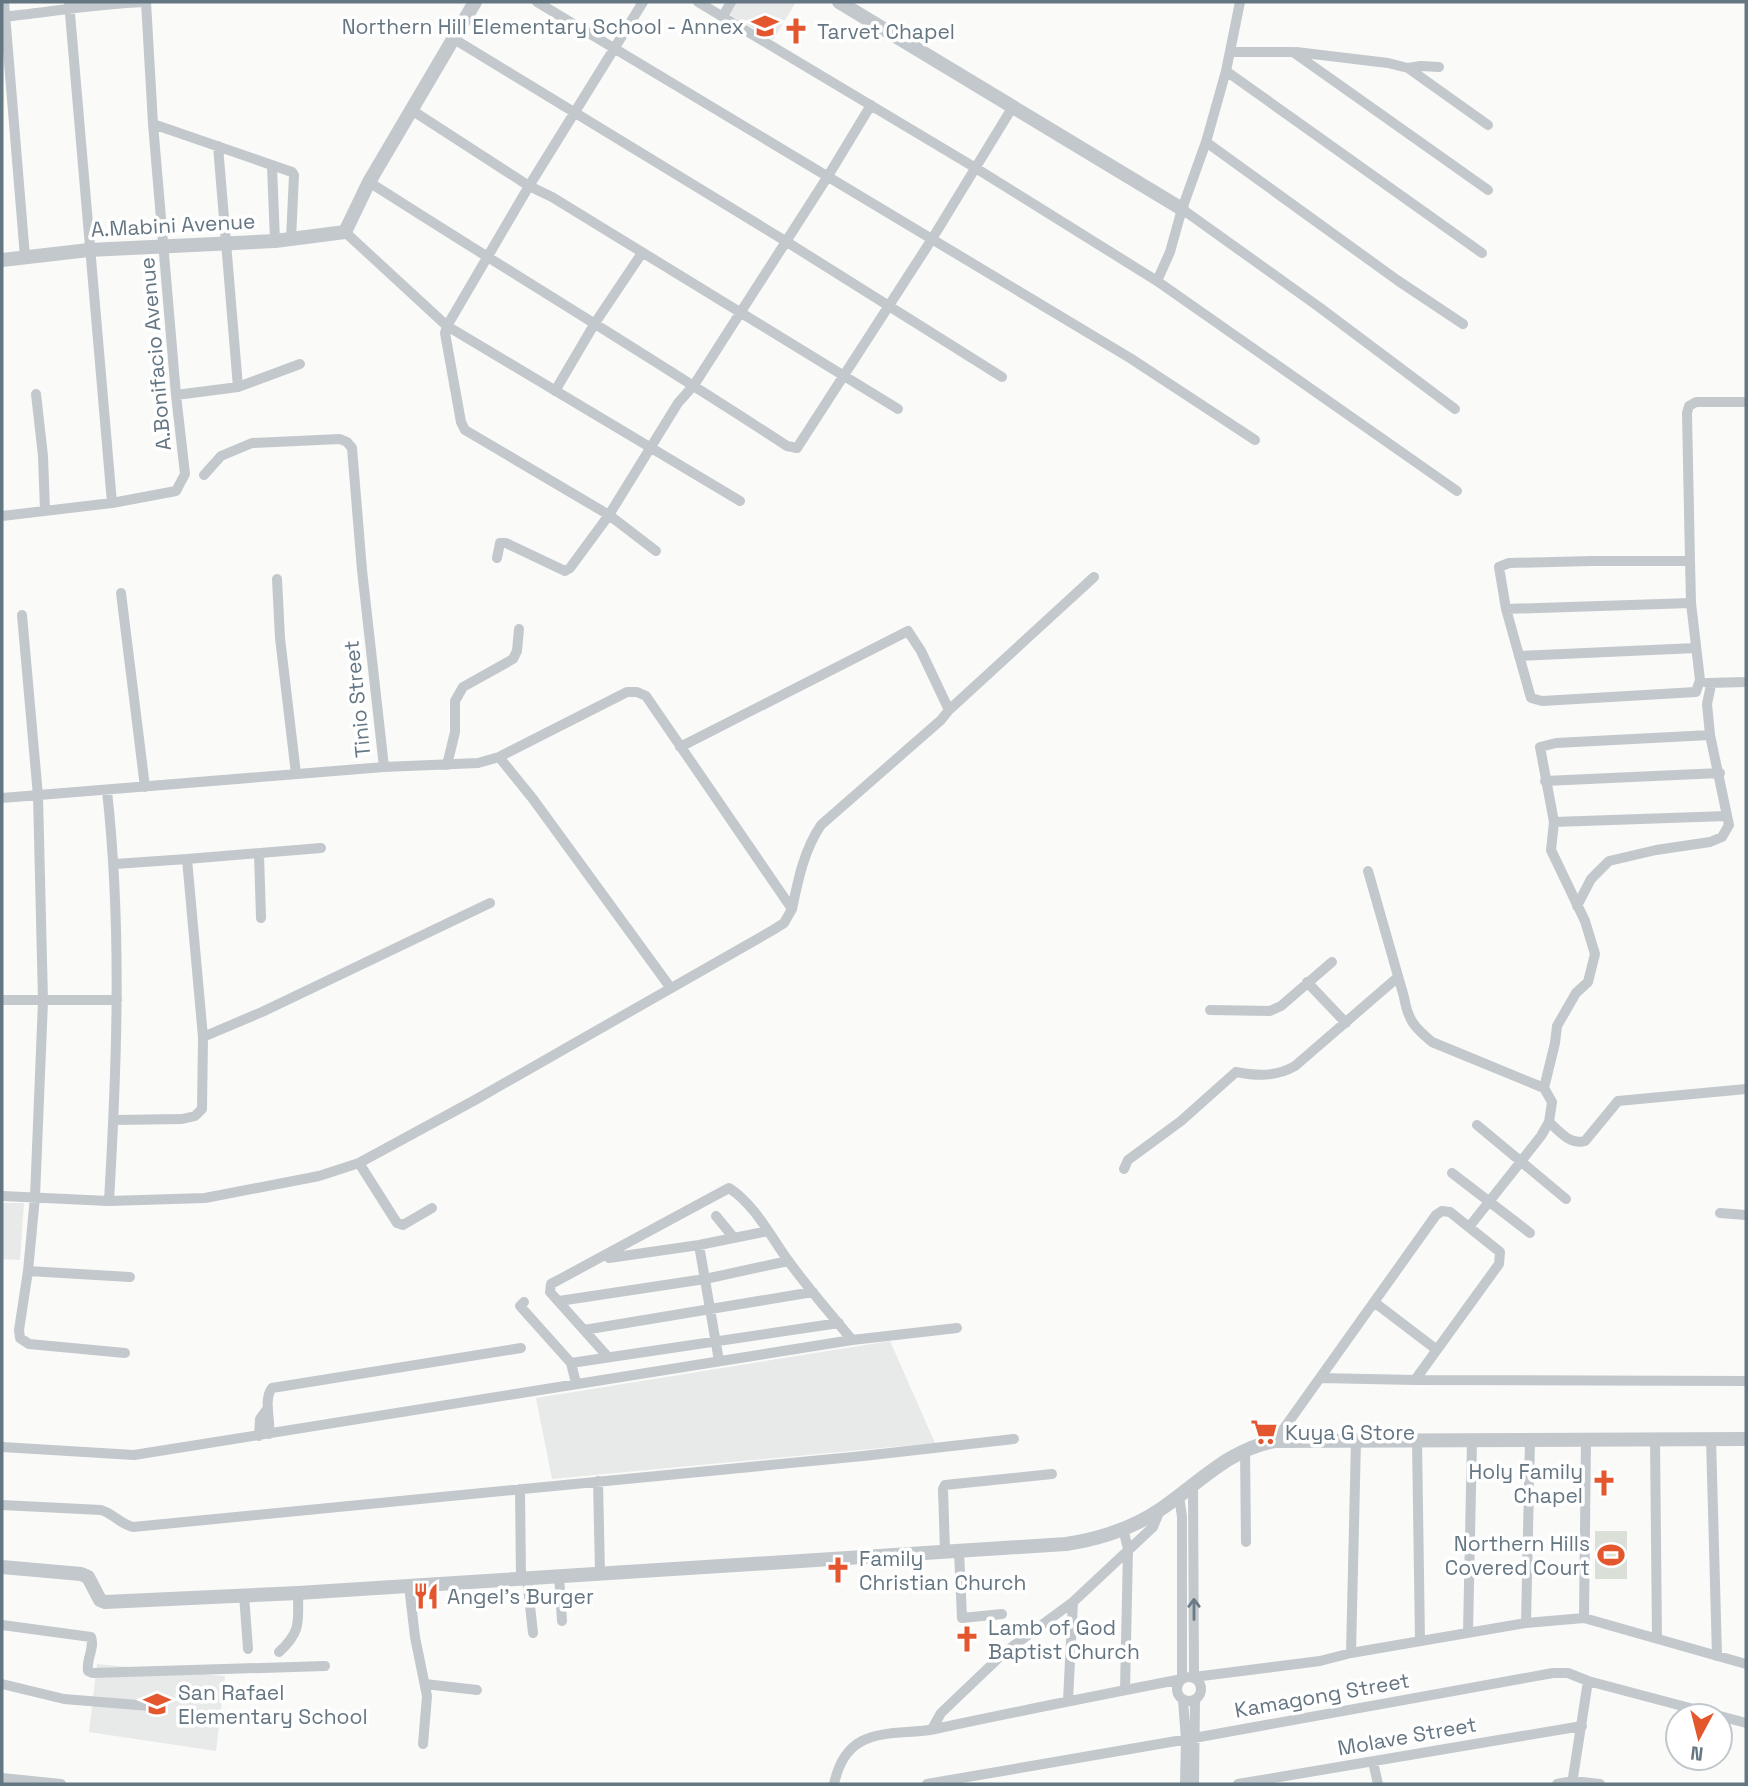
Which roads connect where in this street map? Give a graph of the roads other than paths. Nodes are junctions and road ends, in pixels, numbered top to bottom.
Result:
1 (4, 2) edge
2 (145, 2) edge
3 (475, 2) edge
4 (537, 2) edge
5 (643, 2) edge
6 (698, 2) edge
7 (730, 2) edge
8 (839, 2) edge
9 (1240, 2) edge
10 (93, 3) edge
11 (70, 6) edge
12 (723, 16) junction
13 (4, 17) edge
14 (454, 39) junction
15 (616, 49) junction
16 (1230, 51) junction
17 (1293, 52) junction
18 (1439, 67) dead end
19 (1408, 68) junction
20 (1226, 71) junction
21 (871, 105) junction
22 (1012, 108) junction
23 (410, 109) junction
24 (573, 113) junction
25 (153, 124) junction
26 (1488, 125) dead end
27 (1206, 142) junction
28 (218, 146) junction
29 (272, 166) junction
30 (974, 167) junction
31 (828, 176) junction
32 (369, 182) junction
33 (529, 186) junction
34 (1488, 190) dead end
35 (1182, 209) junction
36 (345, 232) junction
37 (291, 239) junction
38 (932, 239) junction
39 (275, 241) junction
40 (787, 242) junction
41 (225, 244) junction
42 (164, 245) junction
43 (89, 250) junction
44 (642, 253) junction
45 (1482, 253) dead end
46 (25, 257) junction
47 (487, 257) junction
48 (2, 260) edge
49 (1157, 281) junction
50 (888, 306) junction
51 (739, 313) junction
52 (595, 323) junction
53 (1463, 324) dead end
54 (446, 326) junction
55 (300, 364) dead end
56 (843, 377) junction
57 (1002, 377) dead end
58 (694, 385) junction
59 (238, 387) junction
60 (555, 391) junction
61 (36, 394) dead end
62 (176, 395) junction
63 (1746, 402) edge
64 (898, 409) dead end
65 (1455, 409) dead end
66 (1255, 440) dead end
67 (651, 448) junction
68 (204, 475) dead end
69 (1458, 491) dead end
70 (740, 501) dead end
71 (112, 503) junction
72 (45, 510) junction
73 (610, 515) junction
74 (2, 516) edge
75 (656, 551) dead end
76 (497, 558) dead end
77 (1689, 561) junction
78 (1094, 577) dead end
79 (277, 579) dead end
80 (121, 593) dead end
81 (1691, 603) junction
82 (1506, 610) junction
83 (22, 615) dead end
84 (519, 629) dead end
85 (1696, 648) junction
86 (1519, 656) junction
87 (1700, 680) junction
88 (1746, 682) edge
89 (1711, 685) junction
90 (949, 709) junction
91 (1710, 735) junction
92 (680, 747) junction
93 (499, 757) junction
94 (447, 765) junction
95 (384, 767) junction
96 (296, 774) junction
97 (1720, 774) junction
98 (1545, 781) junction
99 (145, 787) junction
100 (107, 791) junction
101 (38, 796) junction
102 (2, 798) edge
103 (1727, 816) junction
104 (1554, 822) junction
105 (321, 848) dead end
106 (259, 854) junction
107 (187, 859) junction
108 (115, 864) junction
109 (1368, 871) dead end
110 (490, 903) dead end
111 (1577, 906) junction
112 (792, 909) junction
113 (261, 918) dead end
114 (1332, 962) dead end
115 (1398, 977) junction
116 (1307, 982) junction
117 (670, 987) junction
118 (2, 1000) edge
119 (117, 1000) junction
120 (43, 1001) junction
121 (1210, 1010) dead end
122 (1346, 1023) junction
123 (202, 1037) junction
124 (1544, 1088) junction
125 (1746, 1089) edge
126 (114, 1119) junction
127 (1549, 1122) junction
128 (1477, 1125) dead end
129 (1519, 1161) junction
130 (359, 1163) junction
131 (1124, 1169) dead end
132 (1452, 1172) dead end
133 (2, 1196) edge
134 (35, 1197) junction
135 (1566, 1199) dead end
136 (109, 1201) junction
137 (1489, 1203) junction
138 (432, 1208) dead end
139 (1720, 1213) dead end
140 (1746, 1215) edge
141 (716, 1216) dead end
142 (1469, 1227) junction
143 (768, 1231) junction
144 (1530, 1233) dead end
145 (734, 1238) junction
146 (699, 1245) junction
147 (600, 1260) junction
148 (789, 1261) junction
149 (28, 1271) junction
150 (130, 1277) dead end
151 (705, 1279) junction
152 (813, 1292) junction
153 (559, 1301) junction
154 (524, 1302) dead end
155 (1374, 1302) junction
156 (710, 1309) junction
157 (839, 1323) junction
158 (957, 1328) dead end
159 (584, 1330) junction
160 (852, 1340) junction
161 (716, 1342) junction
162 (522, 1348) dead end
163 (1437, 1350) junction
164 (125, 1353) dead end
165 (608, 1357) junction
166 (719, 1361) junction
167 (571, 1363) junction
168 (1320, 1378) junction
169 (1415, 1380) junction
170 (1746, 1381) edge
171 (576, 1383) junction
172 (264, 1435) junction
173 (1711, 1438) junction
174 (1746, 1438) edge
175 (1014, 1439) dead end
176 (1356, 1440) junction
177 (1418, 1440) junction
178 (1472, 1440) junction
179 (1530, 1440) junction
180 (1586, 1440) junction
181 (1656, 1440) junction
182 (1275, 1441) junction
183 (2, 1447) edge
184 (1245, 1449) junction
185 (1052, 1474) dead end
186 (598, 1481) junction
187 (1193, 1486) junction
188 (520, 1489) junction
189 (1179, 1496) junction
190 (2, 1505) edge
191 (1160, 1510) junction
192 (1123, 1528) junction
193 (1246, 1542) dead end
194 (1128, 1549) junction
195 (952, 1551) junction
196 (2, 1567) edge
197 (600, 1574) junction
198 (559, 1576) junction
199 (524, 1578) junction
200 (409, 1586) junction
201 (298, 1593) junction
202 (244, 1595) junction
203 (1073, 1602) junction
204 (1002, 1614) dead end
205 (1584, 1618) junction
206 (562, 1621) dead end
207 (1526, 1623) junction
208 (2, 1625) edge
209 (533, 1633) dead end
210 (1468, 1633) junction
211 (1657, 1639) junction
212 (1420, 1641) junction
213 (248, 1649) dead end
214 (279, 1652) dead end
215 (1351, 1653) junction
216 (1717, 1656) junction
217 (1746, 1664) edge
218 (326, 1665) dead end
219 (1188, 1678) junction
220 (1588, 1681) junction
221 (2, 1684) edge
222 (425, 1684) junction
223 (477, 1690) dead end
224 (1125, 1690) junction
225 (1068, 1700) junction
226 (1183, 1700) junction
227 (1195, 1700) junction
228 (1667, 1702) edge
229 (150, 1706) dead end
230 (1582, 1726) junction
231 (933, 1729) junction
232 (1190, 1739) junction
233 (423, 1744) dead end
234 (1374, 1762) junction
235 (2, 1777) edge
236 (1573, 1783) edge
237 (61, 1784) edge
238 (834, 1784) edge
239 (927, 1784) edge
240 (1185, 1784) edge
241 (1194, 1784) edge
242 (1238, 1784) edge
243 (1378, 1784) edge
244 (1557, 1784) edge
245 (1600, 1784) edge

1 - 13 street
2 - 10 street
2 - 25 street, A.Bonifacio Avenue
3 - 14 street
4 - 15 street
5 - 15 street
6 - 12 street
7 - 12 street
8 - 22 street
9 - 16 street
10 - 11 street
11 - 13 street
11 - 43 street
12 - 21 street
13 - 46 street
14 - 23 street
14 - 24 street
15 - 24 street
15 - 31 street
16 - 17 street
16 - 20 street
17 - 19 street
17 - 34 street
18 - 19 street
19 - 26 street
20 - 27 street
20 - 45 street
21 - 30 street
21 - 31 street
22 - 30 street
22 - 35 street
23 - 32 street
23 - 33 street
24 - 33 street
24 - 40 street
25 - 28 street
25 - 42 street, A.Bonifacio Avenue
27 - 35 street
27 - 53 street
28 - 29 street
28 - 41 street
29 - 37 street
29 - 39 street
30 - 38 street
30 - 49 street
31 - 38 street
31 - 40 street
32 - 36 street
32 - 47 street
33 - 44 street
33 - 47 street
35 - 49 street
35 - 65 street
36 - 37 street, A.Mabini Avenue
36 - 54 street
37 - 39 street, A.Mabini Avenue
38 - 50 street
38 - 66 street
39 - 41 street, A.Mabini Avenue
40 - 50 street
40 - 51 street
41 - 42 street, A.Mabini Avenue
41 - 59 street
42 - 43 street, A.Mabini Avenue
42 - 62 street, A.Bonifacio Avenue
43 - 46 street, A.Mabini Avenue
43 - 71 street
44 - 51 street
44 - 52 street
46 - 48 street, A.Mabini Avenue
47 - 52 street
47 - 54 street
49 - 69 street
50 - 56 street
50 - 57 street
51 - 56 street
51 - 58 street
52 - 58 street
52 - 60 street
54 - 60 street
54 - 73 street
55 - 59 street
56 - 58 street
56 - 64 street
58 - 67 street
59 - 62 street
60 - 67 street
61 - 72 street
62 - 71 street, A.Bonifacio Avenue
63 - 77 street
67 - 70 street
67 - 73 street
68 - 95 street, Tinio Street
71 - 72 street
72 - 74 street
73 - 75 street
73 - 76 street
77 - 81 street
77 - 82 street
78 - 90 street
79 - 96 street
80 - 99 street
81 - 82 street
81 - 85 street
82 - 86 street
83 - 101 street
84 - 94 street
85 - 86 street
85 - 87 street
86 - 87 street
87 - 89 street
88 - 89 street
89 - 91 street
90 - 92 street
90 - 112 street
91 - 97 street
91 - 98 street
92 - 93 street
92 - 112 street
93 - 94 street
93 - 117 street
94 - 95 street
95 - 96 street, Tinio Street
96 - 99 street, Tinio Street
97 - 98 street
97 - 103 street
98 - 104 street
99 - 100 street, Tinio Street
100 - 101 street, Tinio Street
100 - 108 street
101 - 102 street, Tinio Street
101 - 120 street
103 - 104 street
103 - 111 street
104 - 111 street
105 - 106 street
106 - 107 street
106 - 113 street
107 - 108 street
107 - 123 street
108 - 119 street
109 - 115 street
110 - 123 street
111 - 124 street
112 - 117 street
114 - 116 street
115 - 122 street
115 - 124 street
116 - 121 street
116 - 122 street
117 - 130 street
118 - 120 street
119 - 120 street
119 - 126 street
120 - 134 street
122 - 131 street
123 - 126 street
124 - 127 street
125 - 127 street
126 - 136 street
127 - 129 street
128 - 129 street
129 - 135 street
129 - 137 street
130 - 136 street
130 - 138 street
132 - 137 street
133 - 134 street
134 - 136 street
134 - 149 street
137 - 142 street
137 - 144 street
139 - 140 street
141 - 145 street
142 - 155 street
142 - 163 street
143 - 145 street
143 - 147 street
143 - 148 street
145 - 146 street
146 - 147 street
146 - 151 street
147 - 153 street
148 - 151 street
148 - 152 street
149 - 150 street
149 - 164 street
151 - 153 street
151 - 156 street
152 - 156 street
152 - 157 street
153 - 159 street
154 - 167 street
155 - 163 street
155 - 168 street
156 - 159 street
156 - 161 street
157 - 160 street
157 - 161 street
158 - 160 street
159 - 165 street
160 - 166 street
161 - 165 street
161 - 166 street
162 - 172 street
163 - 169 street
165 - 167 street
166 - 171 street
167 - 171 street
168 - 169 street
168 - 182 street
169 - 170 street
171 - 172 street
172 - 183 street
173 - 174 street
173 - 181 street
173 - 216 street
175 - 186 street
176 - 177 street
176 - 182 street
176 - 215 street
177 - 178 street
177 - 212 street
178 - 179 street
178 - 210 street
179 - 180 street
179 - 207 street
180 - 181 street
180 - 205 street
181 - 211 street
182 - 184 street
184 - 187 street
184 - 193 street
185 - 195 street
186 - 188 street
186 - 197 street
187 - 189 street
219 -> 187 street
188 - 190 street
188 - 199 street
189 - 191 street
189 - 219 street
191 - 192 street
191 - 194 street
192 - 194 street
192 - 195 street
194 - 203 street
194 - 224 street
195 - 197 street
195 - 204 street
196 - 202 street
197 - 198 street
198 - 199 street
198 - 206 street
199 - 200 street
199 - 209 street
200 - 201 street
200 - 222 street
201 - 202 street
201 - 214 street
202 - 213 street
203 - 225 street
203 - 231 street
205 - 207 street
205 - 211 street
207 - 210 street
208 - 218 street
210 - 212 street
211 - 216 street
212 - 215 street
215 - 219 street
216 - 217 street
219 - 224 street
219 - 226 street
219 - 227 street
220 - 228 street, Kamagong Street
220 - 230 street
220 - 232 street, Kamagong Street
221 - 229 street
222 - 223 street
222 - 233 street
224 - 225 street
225 - 231 street
226 - 227 street
226 - 232 street
227 - 232 street
230 - 234 street, Molave Street
230 - 236 street
231 - 238 street
232 - 239 street, Kamagong Street
232 - 240 street
232 - 241 street
234 - 242 street, Molave Street
234 - 243 street
235 - 237 street
236 - 244 street
236 - 245 street

